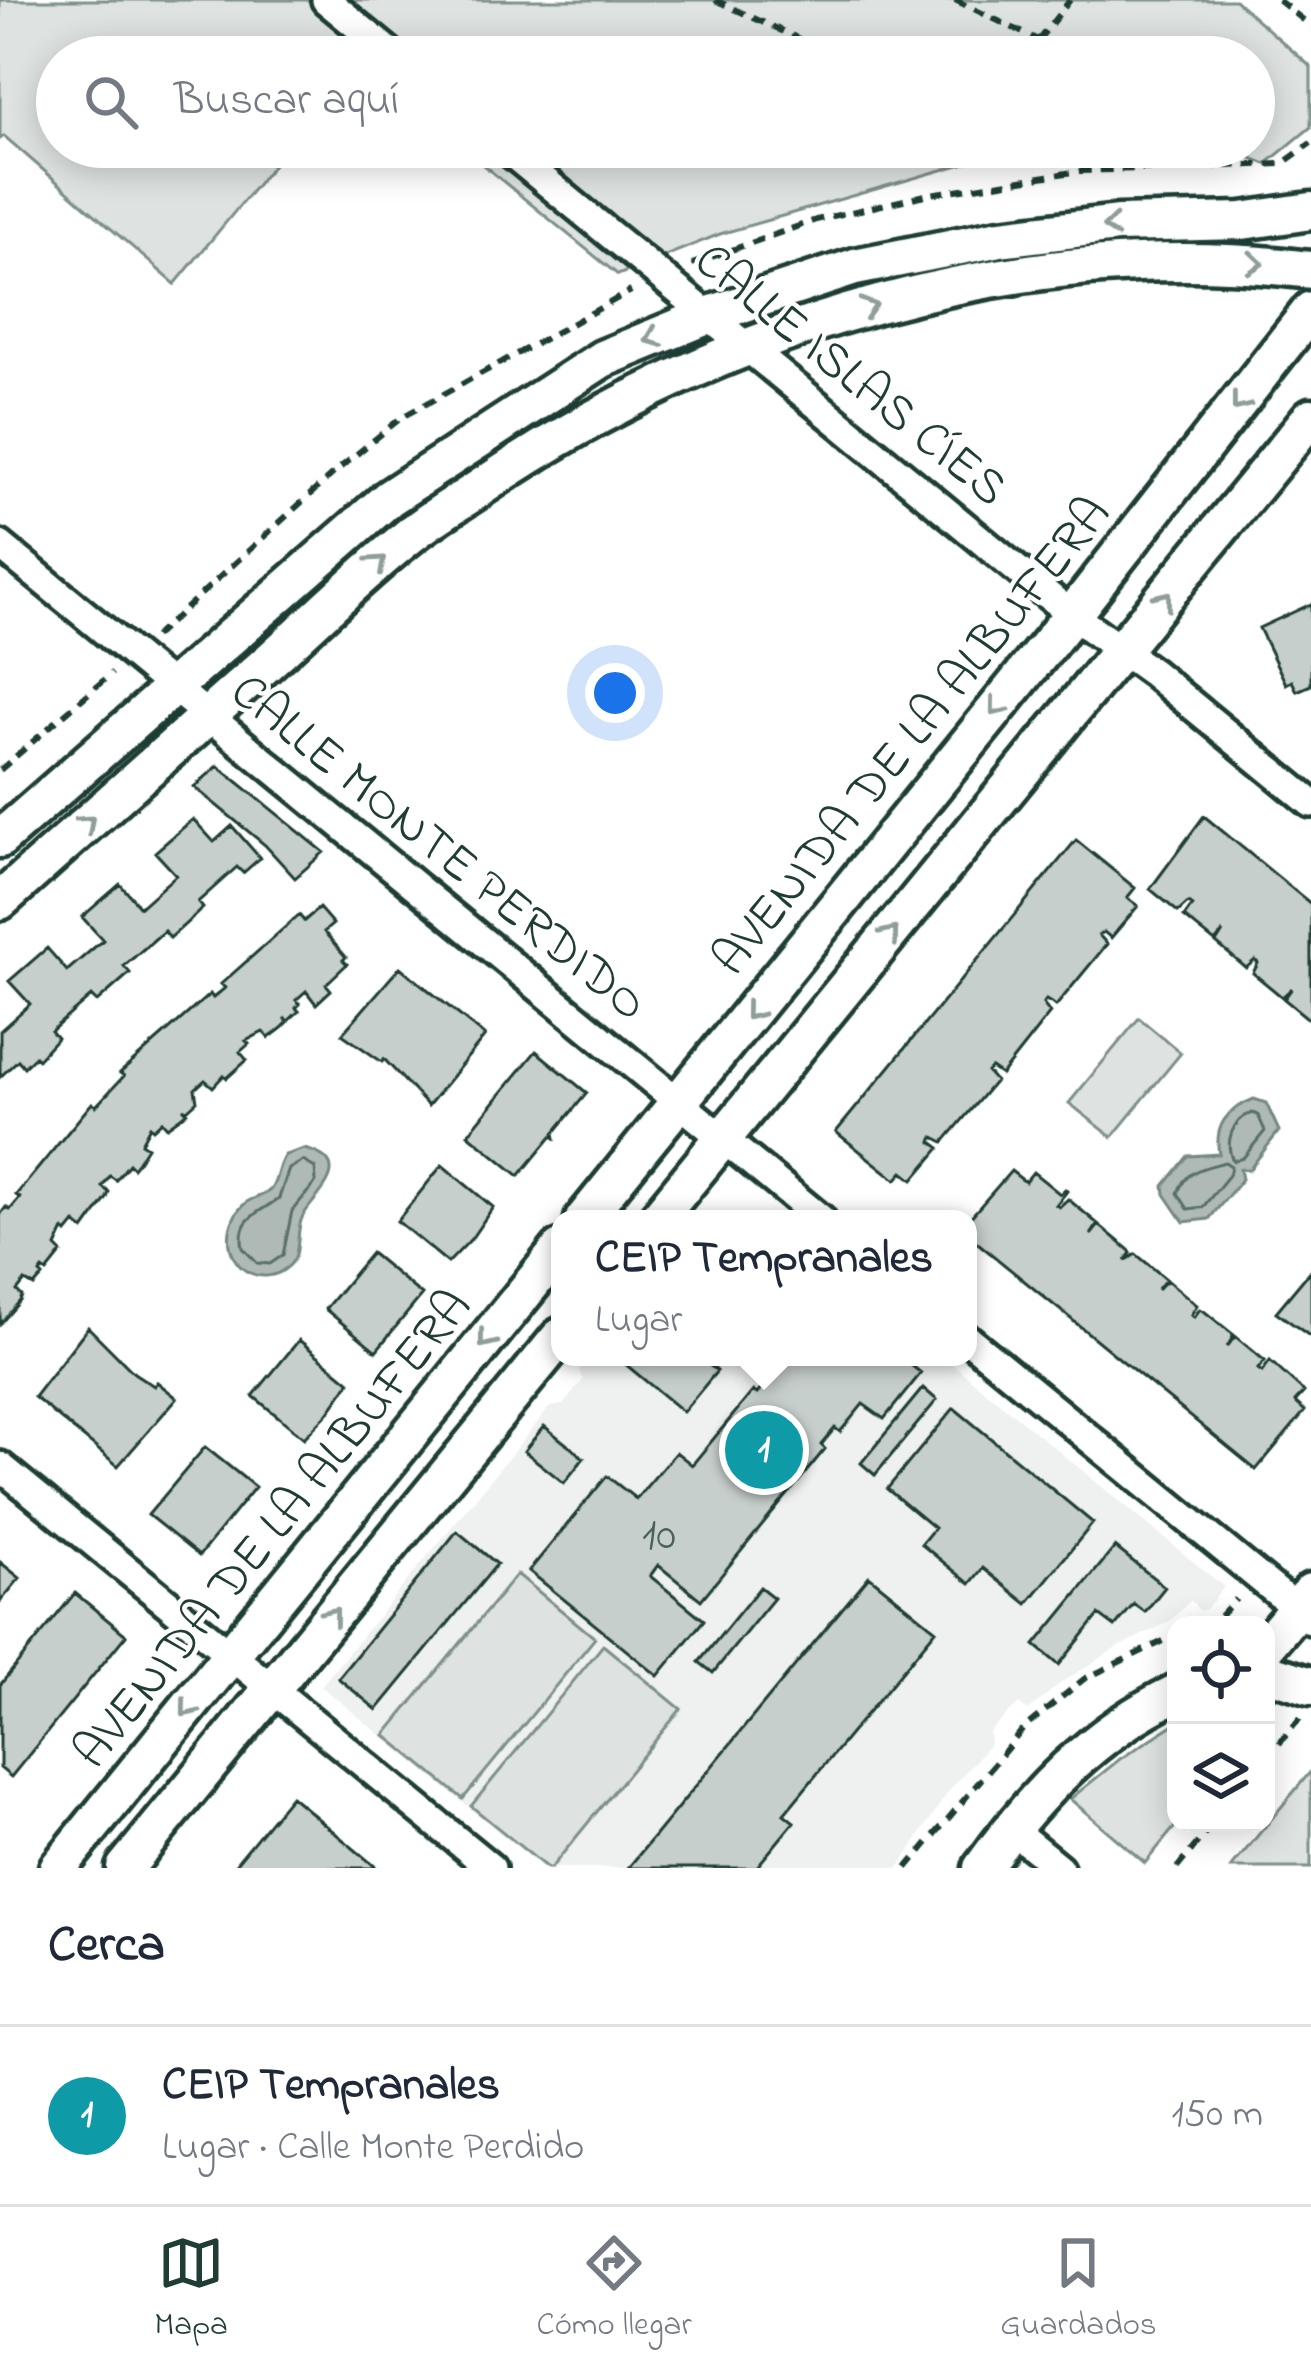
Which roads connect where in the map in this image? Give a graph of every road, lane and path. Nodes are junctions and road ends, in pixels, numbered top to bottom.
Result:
1 (326, 0) edge
2 (715, 0) edge
3 (955, 0) edge
4 (1070, 0) edge
5 (1278, 0) edge
6 (1311, 26) edge
7 (370, 36) edge
8 (793, 36) edge
9 (1030, 36) edge
10 (1041, 36) edge
11 (530, 168) edge
12 (1311, 211) edge
13 (1311, 270) edge
14 (1311, 310) edge
15 (710, 315) junction
16 (751, 347) junction
17 (1311, 417) edge
18 (0, 545) edge
19 (1072, 615) junction
20 (1122, 651) junction
21 (172, 687) junction
22 (208, 716) junction
23 (1311, 803) edge
24 (0, 839) edge
25 (0, 901) edge
26 (679, 1102) junction
27 (723, 1139) junction
28 (591, 1210) edge
29 (664, 1210) edge
30 (810, 1210) edge
31 (551, 1260) edge
32 (977, 1346) edge
33 (551, 1348) edge
34 (0, 1466) edge
35 (1258, 1576) junction
36 (1306, 1607) edge
37 (1220, 1616) edge
38 (1275, 1637) edge
39 (1167, 1639) edge
40 (232, 1656) junction
41 (1275, 1675) edge
42 (1311, 1686) edge
43 (272, 1689) junction
44 (1167, 1697) edge
45 (1311, 1706) edge
46 (1275, 1749) edge
47 (1010, 1828) junction
48 (1207, 1832) edge
49 (58, 1868) edge
50 (124, 1868) edge
51 (490, 1868) edge
52 (908, 1868) edge
53 (982, 1868) edge
54 (1059, 1868) edge
55 (1177, 1868) edge

1 - 7 street
2 - 8 path
3 - 9 path
4 - 10 path
5 - 6 path
11 - 15 street, CALLE ISLAS CÍES
12 -> 15 street
16 -> 13 street
14 -> 19 street, AVENIDA DE LA ALBUFERA
15 - 16 street, CALLE ISLAS CÍES
15 -> 21 street
16 - 19 street, CALLE ISLAS CÍES
22 -> 16 street
20 -> 17 street
18 - 21 street, CALLE MONTE PERDIDO
19 - 20 street, CALLE ISLAS CÍES
19 -> 26 street, AVENIDA DE LA ALBUFERA
20 - 23 street, CALLE ISLAS CÍES
27 -> 20 street
21 - 22 street, CALLE MONTE PERDIDO
21 - 24 street
25 -> 22 street
22 - 26 street, CALLE MONTE PERDIDO
26 - 27 street, CALLE MONTE PERDIDO
26 - 28 street, AVENIDA DE LA ALBUFERA
27 - 29 street
27 - 30 street, CALLE MONTE PERDIDO
31 -> 40 street, AVENIDA DE LA ALBUFERA
32 - 35 street
43 -> 33 street, AVENIDA DE LA ALBUFERA
34 - 40 street
35 - 36 street
35 - 37 path
36 - 38 street
39 - 52 path
40 - 43 street
40 -> 49 street, AVENIDA DE LA ALBUFERA
41 - 42 street
43 - 50 street, AVENIDA DE LA ALBUFERA
43 - 51 street
44 - 47 street
45 - 46 path
47 - 53 street
47 - 54 street
48 - 55 path

